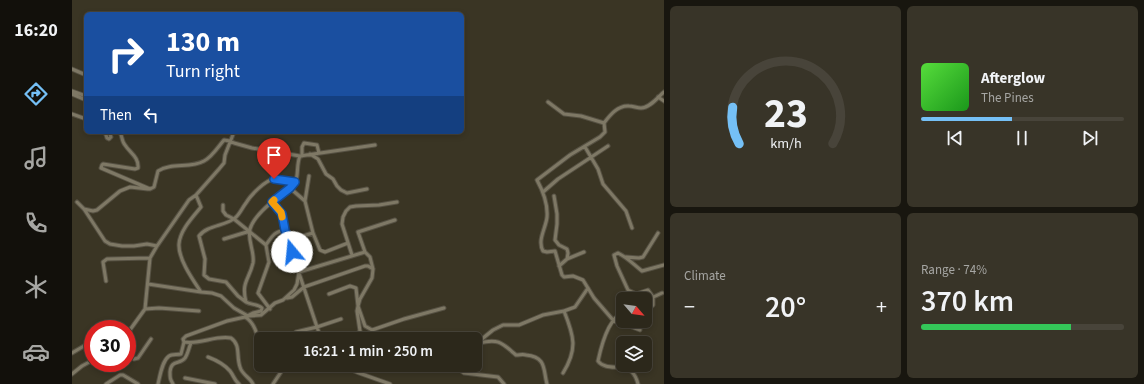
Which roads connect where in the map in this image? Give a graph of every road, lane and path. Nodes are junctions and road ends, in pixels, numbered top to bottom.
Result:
1 (72, 70) edge
2 (84, 74) edge
3 (72, 91) edge
4 (664, 92) edge
5 (72, 94) edge
6 (84, 95) edge
7 (658, 97) junction
8 (84, 99) edge
9 (664, 101) edge
10 (548, 102) dead end
11 (72, 114) edge
12 (84, 118) edge
13 (604, 123) junction
14 (106, 134) edge
15 (110, 134) edge
16 (121, 134) edge
17 (233, 134) edge
18 (230, 141) junction
19 (375, 145) dead end
20 (608, 146) dead end
21 (585, 147) junction
22 (319, 153) junction
23 (310, 154) junction
24 (301, 156) junction
25 (591, 157) junction
26 (310, 176) dead end
27 (295, 182) junction
28 (290, 188) junction
29 (150, 189) junction
30 (367, 189) dead end
31 (543, 192) junction
32 (196, 195) junction
33 (554, 196) dead end
34 (305, 201) junction
35 (77, 202) dead end
36 (272, 202) junction
37 (397, 202) dead end
38 (223, 205) dead end
39 (84, 209) junction
40 (234, 219) junction
41 (395, 220) dead end
42 (632, 228) dead end
43 (285, 230) junction
44 (250, 231) junction
45 (313, 233) junction
46 (658, 233) dead end
47 (224, 239) dead end
48 (289, 240) junction
49 (348, 243) junction
50 (266, 245) junction
51 (156, 246) junction
52 (365, 252) junction
53 (584, 252) dead end
54 (352, 255) junction
55 (624, 256) junction
56 (150, 258) junction
57 (567, 259) junction
58 (664, 265) edge
59 (559, 266) junction
60 (373, 269) junction
61 (299, 272) junction
62 (106, 281) dead end
63 (148, 284) junction
64 (304, 287) junction
65 (588, 288) junction
66 (201, 292) junction
67 (662, 293) dead end
68 (329, 294) dead end
69 (653, 297) junction
70 (283, 300) junction
71 (246, 302) junction
72 (358, 306) junction
73 (652, 306) edge
74 (444, 308) dead end
75 (145, 309) junction
76 (270, 309) junction
77 (564, 311) junction
78 (199, 312) dead end
79 (246, 317) junction
80 (616, 318) edge
81 (341, 319) dead end
82 (613, 320) junction
83 (136, 322) edge
84 (317, 327) junction
85 (640, 330) dead end
86 (255, 332) edge
87 (296, 332) dead end
88 (319, 332) edge
89 (360, 332) edge
90 (482, 338) edge
91 (151, 339) dead end
92 (184, 342) junction
93 (482, 342) edge
94 (192, 343) junction
95 (84, 346) edge
96 (72, 353) edge
97 (208, 357) dead end
98 (136, 358) edge
99 (84, 365) edge
100 (281, 372) edge
101 (357, 372) edge
102 (464, 372) edge
103 (563, 373) dead end
104 (72, 374) edge
105 (185, 378) dead end
106 (106, 384) edge
107 (138, 384) edge
108 (158, 384) edge
109 (173, 384) edge
110 (205, 384) edge
111 (215, 384) edge
112 (239, 384) edge
113 (253, 384) edge
114 (273, 384) edge
115 (390, 384) edge
116 (504, 384) edge
117 (547, 384) edge
118 (638, 384) edge

1 - 2 street
3 - 6 street
4 - 7 street
5 - 8 street
7 - 9 street
7 - 13 street
10 - 13 street
11 - 12 street
13 - 21 street
14 - 15 street
16 - 29 street
17 - 18 street
18 - 24 street
18 - 29 street
18 - 32 street
19 - 22 street
20 - 25 street
21 - 25 street
21 - 31 street
22 - 23 street
22 - 24 street
23 - 24 street
23 - 30 street
24 - 27 street
25 - 31 street
25 - 42 street
26 - 34 street
27 - 28 street
27 - 40 street
28 - 34 street
28 - 36 street
29 - 39 street
31 - 59 street
32 - 51 street
32 - 66 street
33 - 57 street
34 - 45 street
35 - 39 street
36 - 43 street
36 - 44 street
37 - 49 street
38 - 40 street
39 - 51 street
40 - 44 street
40 - 71 street
41 - 52 street
43 - 48 street
43 - 50 street
44 - 47 street
44 - 50 street
44 - 71 street
45 - 48 street
45 - 49 street
46 - 55 street
48 - 61 street
49 - 54 street
50 - 76 street
51 - 56 street
52 - 54 street
52 - 60 street
53 - 57 street
54 - 61 street
55 - 58 street
55 - 69 street
56 - 62 street
56 - 63 street
57 - 59 street
59 - 65 street
60 - 64 street
60 - 72 street
61 - 64 street
61 - 70 street
63 - 66 street
63 - 75 street
64 - 70 street
64 - 84 street
65 - 77 street
65 - 82 street
66 - 79 street
67 - 69 street
68 - 72 street
69 - 73 street
70 - 76 street
71 - 79 street
72 - 74 street
72 - 89 street
75 - 78 street
75 - 83 street
76 - 79 street
77 - 90 street
77 - 103 street
79 - 86 street
79 - 92 street
80 - 82 street
81 - 84 street
82 - 85 street
82 - 118 street
84 - 87 street
84 - 88 street
91 - 98 street
92 - 94 street
92 - 108 street
93 - 117 street
94 - 109 street
94 - 113 street
95 - 96 street
97 - 112 street
99 - 104 street
100 - 114 street
101 - 115 street
102 - 116 street
105 - 110 street
106 - 107 street
110 - 111 street

